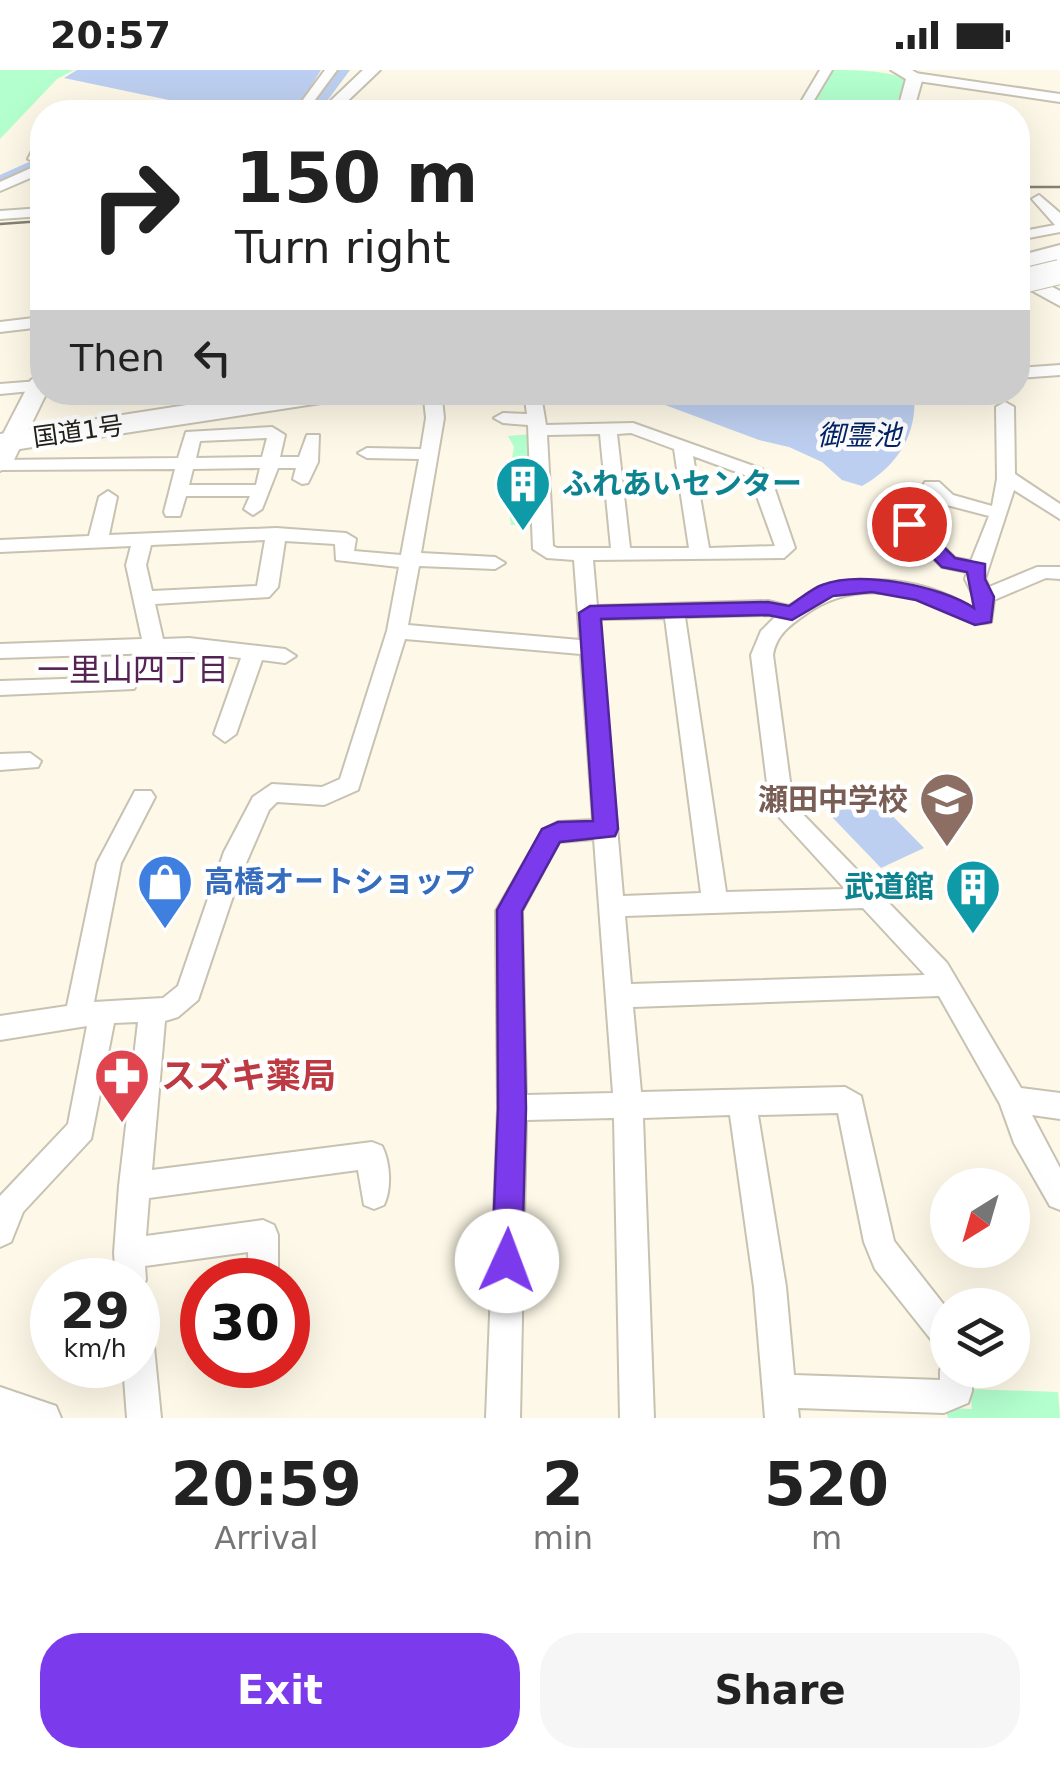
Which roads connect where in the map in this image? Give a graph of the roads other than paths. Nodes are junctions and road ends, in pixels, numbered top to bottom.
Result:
1 (372, 70) edge
2 (826, 70) edge
3 (898, 70) edge
4 (916, 77) junction
5 (327, 78) edge
6 (355, 85) junction
7 (1060, 98) edge
8 (310, 100) edge
9 (339, 100) edge
10 (808, 100) edge
11 (909, 100) edge
12 (30, 169) edge
13 (0, 187) edge
14 (1048, 204) edge
15 (30, 213) edge
16 (0, 215) edge
17 (1060, 225) edge
18 (1030, 233) edge
19 (1060, 251) edge
20 (1060, 262) edge
21 (1031, 275) edge
22 (30, 323) edge
23 (0, 327) edge
24 (1060, 370) edge
25 (1030, 372) edge
26 (30, 385) edge
27 (0, 389) edge
28 (30, 402) edge
29 (191, 405) edge
30 (253, 405) edge
31 (434, 405) edge
32 (535, 405) edge
33 (1005, 407) dead end
34 (503, 418) dead end
35 (538, 425) junction
36 (608, 429) junction
37 (313, 438) dead end
38 (5, 445) edge
39 (682, 446) junction
40 (367, 453) dead end
41 (428, 454) junction
42 (270, 460) junction
43 (186, 461) junction
44 (1006, 476) junction
45 (932, 486) dead end
46 (263, 490) junction
47 (178, 491) junction
48 (108, 496) dead end
49 (889, 505) dead end
50 (254, 508) dead end
51 (173, 512) dead end
52 (998, 513) junction
53 (1060, 513) edge
54 (276, 534) junction
55 (143, 539) junction
56 (98, 541) junction
57 (0, 546) edge
58 (583, 554) junction
59 (621, 554) junction
60 (700, 554) junction
61 (410, 560) junction
62 (495, 563) dead end
63 (978, 568) junction
64 (1060, 573) edge
65 (984, 597) junction
66 (146, 598) junction
67 (674, 611) junction
68 (590, 613) junction
69 (792, 613) junction
70 (397, 632) junction
71 (154, 646) junction
72 (592, 648) junction
73 (0, 651) edge
74 (254, 652) junction
75 (285, 656) dead end
76 (126, 684) dead end
77 (0, 688) edge
78 (225, 734) dead end
79 (0, 762) edge
80 (30, 762) dead end
81 (142, 797) dead end
82 (606, 829) junction
83 (869, 898) junction
84 (716, 904) junction
85 (612, 906) junction
86 (948, 985) junction
87 (619, 996) junction
88 (152, 1012) junction
89 (90, 1014) junction
90 (0, 1028) edge
91 (1013, 1100) junction
92 (742, 1101) junction
93 (628, 1104) junction
94 (1060, 1106) edge
95 (512, 1108) junction
96 (134, 1186) junction
97 (374, 1195) dead end
98 (1060, 1196) edge
99 (0, 1232) edge
100 (130, 1258) edge
101 (263, 1258) edge
102 (160, 1260) edge
103 (930, 1313) edge
104 (141, 1388) edge
105 (956, 1388) edge
106 (0, 1403) edge
107 (781, 1405) edge
108 (44, 1418) edge
109 (144, 1418) edge
110 (503, 1418) edge
111 (638, 1418) edge

1 - 6 street
2 - 10 street
3 - 4 street
4 - 7 street
4 - 11 street
5 - 6 street
5 - 8 street
6 - 9 street
12 - 13 street
14 - 17 street
15 - 16 street
17 - 18 street
19 - 21 highway
20 - 21 highway
22 - 23 street
24 - 25 street
26 - 27 street
28 - 38 street
29 - 38 highway, 国道1号
30 - 38 highway, 国道1号
31 - 41 street
32 - 35 street
33 - 44 street
34 - 35 street
35 - 36 street
35 - 58 street
36 - 39 street
36 - 59 street
37 - 42 street
38 - 43 street
39 - 60 street
39 - 60 street
40 - 41 street
41 - 61 street
42 - 43 street
42 - 43 street
42 - 46 street
43 - 47 street
44 - 52 street
44 - 53 street
45 - 52 street
46 - 47 street
46 - 50 street
47 - 51 street
48 - 56 street
49 - 63 street
52 - 63 street
54 - 55 street
54 - 61 street
54 - 66 street
55 - 56 street
55 - 66 street
56 - 57 street
58 - 59 street
58 - 68 street
59 - 60 street
61 - 62 street
61 - 70 street
63 - 65 street
64 - 65 street
65 - 69 street
66 - 71 street
67 - 68 street
67 - 69 street
67 - 84 street
68 - 72 street
69 - 83 street
70 - 72 street
70 - 88 street
71 - 73 street
71 - 74 street
72 - 82 street
74 - 75 street
74 - 78 street
76 - 77 street
79 - 80 street
81 - 89 street
82 - 85 street
82 - 95 street
83 - 84 street
83 - 86 street
84 - 85 street
85 - 87 street
86 - 87 street
86 - 91 street
87 - 93 street
88 - 89 street
88 - 96 street
89 - 90 street
89 - 99 street
91 - 94 street
91 - 98 street
92 - 93 street
92 - 103 street
92 - 107 street
93 - 95 street
93 - 111 street
95 - 110 street
96 - 97 street
96 - 100 street
101 - 102 street
104 - 109 street
105 - 107 street
106 - 108 street

